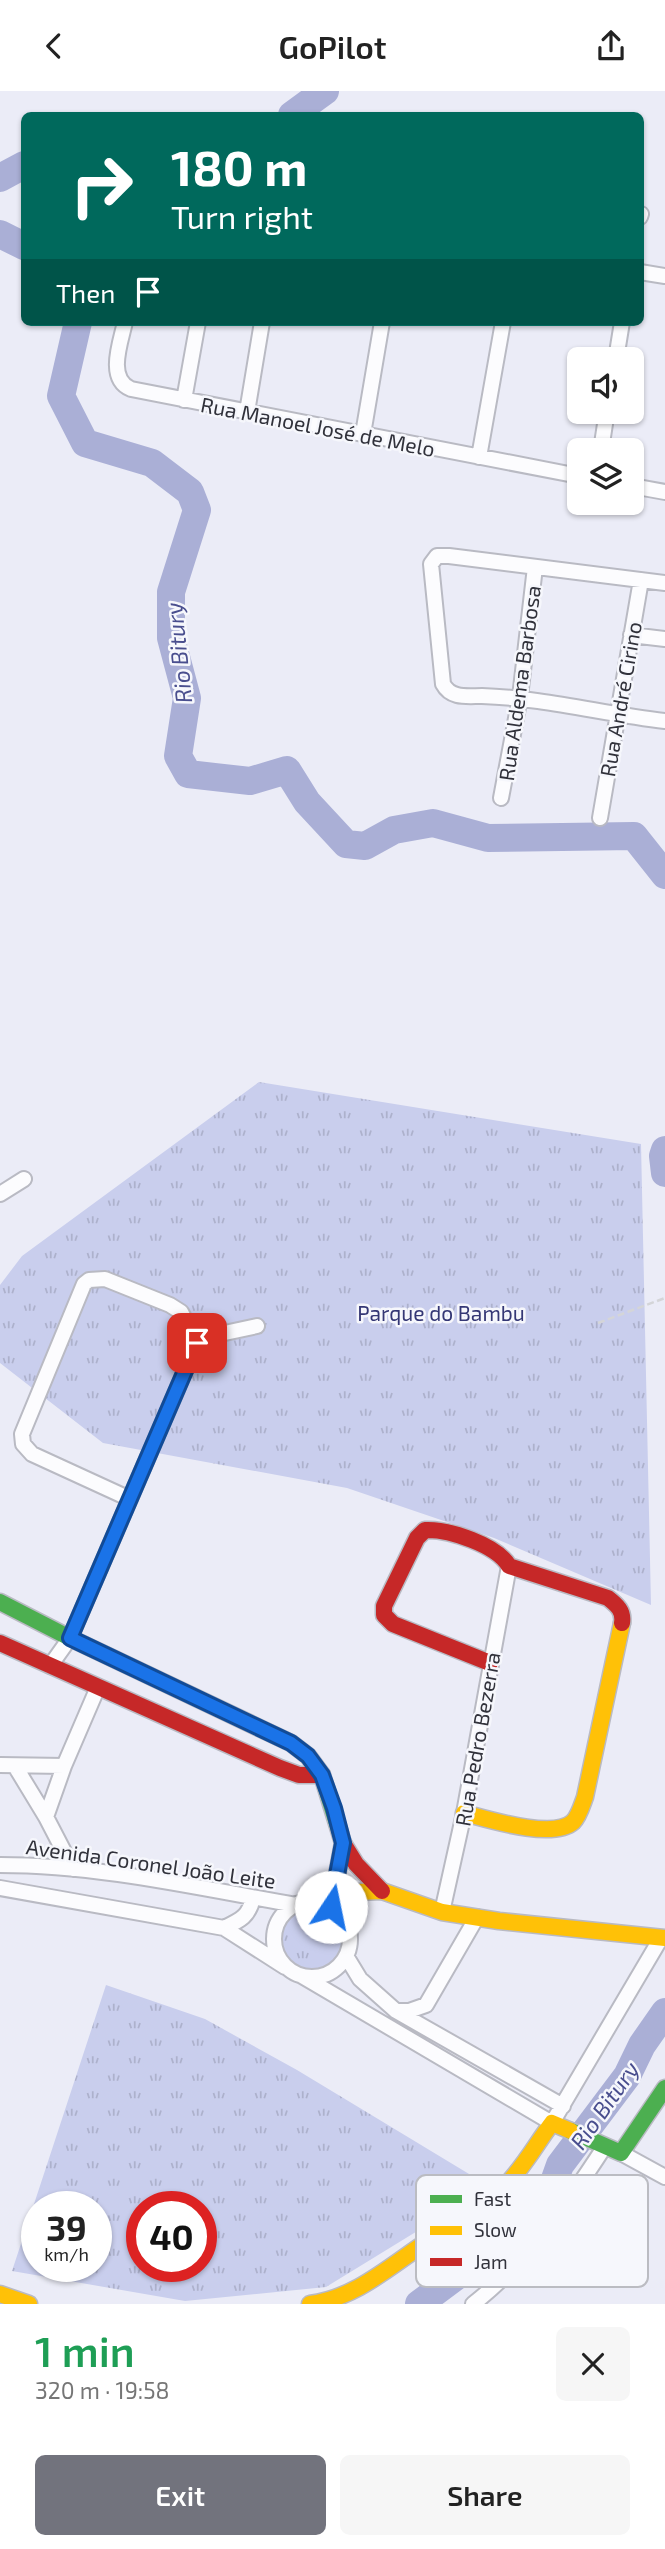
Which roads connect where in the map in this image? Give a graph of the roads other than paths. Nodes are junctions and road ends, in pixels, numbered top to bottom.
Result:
1 (644, 273) edge
2 (665, 276) edge
3 (124, 326) edge
4 (197, 326) edge
5 (261, 326) edge
6 (381, 326) edge
7 (502, 326) edge
8 (621, 326) edge
9 (618, 347) edge
10 (184, 400) junction
11 (247, 412) junction
12 (363, 435) junction
13 (479, 457) junction
14 (567, 474) edge
15 (644, 488) edge
16 (665, 492) edge
17 (535, 567) junction
18 (641, 580) junction
19 (665, 583) edge
20 (631, 635) junction
21 (665, 639) edge
22 (520, 697) junction
23 (617, 716) junction
24 (665, 721) edge
25 (502, 798) dead end
26 (600, 818) dead end
27 (24, 1179) dead end
28 (0, 1194) edge
29 (257, 1326) dead end
30 (197, 1343) junction
31 (130, 1499) junction
32 (509, 1566) junction
33 (0, 1602) edge
34 (70, 1638) junction
35 (0, 1643) edge
36 (490, 1663) junction
37 (50, 1666) junction
38 (97, 1687) junction
39 (8, 1765) edge
40 (64, 1766) junction
41 (322, 1775) junction
42 (464, 1813) junction
43 (46, 1817) junction
44 (343, 1843) junction
45 (0, 1865) edge
46 (73, 1869) junction
47 (0, 1888) edge
48 (382, 1891) junction
49 (253, 1898) junction
50 (332, 1900) junction
51 (296, 1905) junction
52 (442, 1912) junction
53 (477, 1917) junction
54 (224, 1927) junction
55 (663, 1938) edge
56 (346, 1956) junction
57 (285, 1967) junction
58 (302, 1976) junction
59 (396, 2011) junction
60 (665, 2088) edge
61 (563, 2106) junction
62 (552, 2123) junction
63 (600, 2144) junction
64 (621, 2153) junction
65 (513, 2175) edge
66 (584, 2175) edge
67 (665, 2177) edge
68 (416, 2249) edge
69 (491, 2287) edge
70 (0, 2294) edge
71 (29, 2304) edge
72 (310, 2304) edge
73 (473, 2304) edge

1 - 2 street
3 - 10 street, Rua Manoel José de Melo
4 - 10 street
5 - 11 street
6 - 12 street
7 - 13 street
8 - 9 street
10 - 11 street, Rua Manoel José de Melo
11 - 12 street, Rua Manoel José de Melo
12 - 13 street, Rua Manoel José de Melo
13 - 14 street, Rua Manoel José de Melo
15 - 16 street
17 - 18 street
17 - 22 street, Rua Aldema Barbosa
17 - 22 street
18 - 19 street
18 - 20 street, Rua André Cirino
20 - 21 street
20 - 23 street, Rua André Cirino
22 - 23 street
22 - 25 street, Rua Aldema Barbosa
23 - 24 street
23 - 26 street, Rua André Cirino
27 - 28 street
29 - 30 street
30 - 31 street
30 - 31 street
31 - 34 street
32 - 36 street, Rua Pedro Bezerra
32 - 36 street
32 - 42 street
33 - 34 street
34 - 37 street
34 - 41 street
35 - 37 street
36 - 42 street, Rua Pedro Bezerra
37 - 38 street
38 - 40 street
38 - 41 street
39 - 40 street
39 - 43 street
40 - 43 street
41 - 44 street
42 - 52 street, Rua Pedro Bezerra
43 - 46 street
44 - 48 street
44 - 50 street
45 - 46 street, Avenida Coronel João Leite
46 - 49 street, Avenida Coronel João Leite
47 - 54 street
48 - 50 street
48 - 52 street
49 - 51 street, Avenida Coronel João Leite
49 - 54 street
50 - 51 street
50 - 56 street
51 - 57 street
52 - 53 street
53 - 55 street
53 - 59 street
54 - 57 street
55 - 61 street
56 - 58 street
56 - 59 street
57 - 58 street
58 - 62 street
59 - 61 street
60 - 64 street
61 - 62 street
62 - 63 street
62 - 65 street
63 - 64 street
63 - 66 street
64 - 67 street
68 - 72 street
69 - 73 street
70 - 71 street

